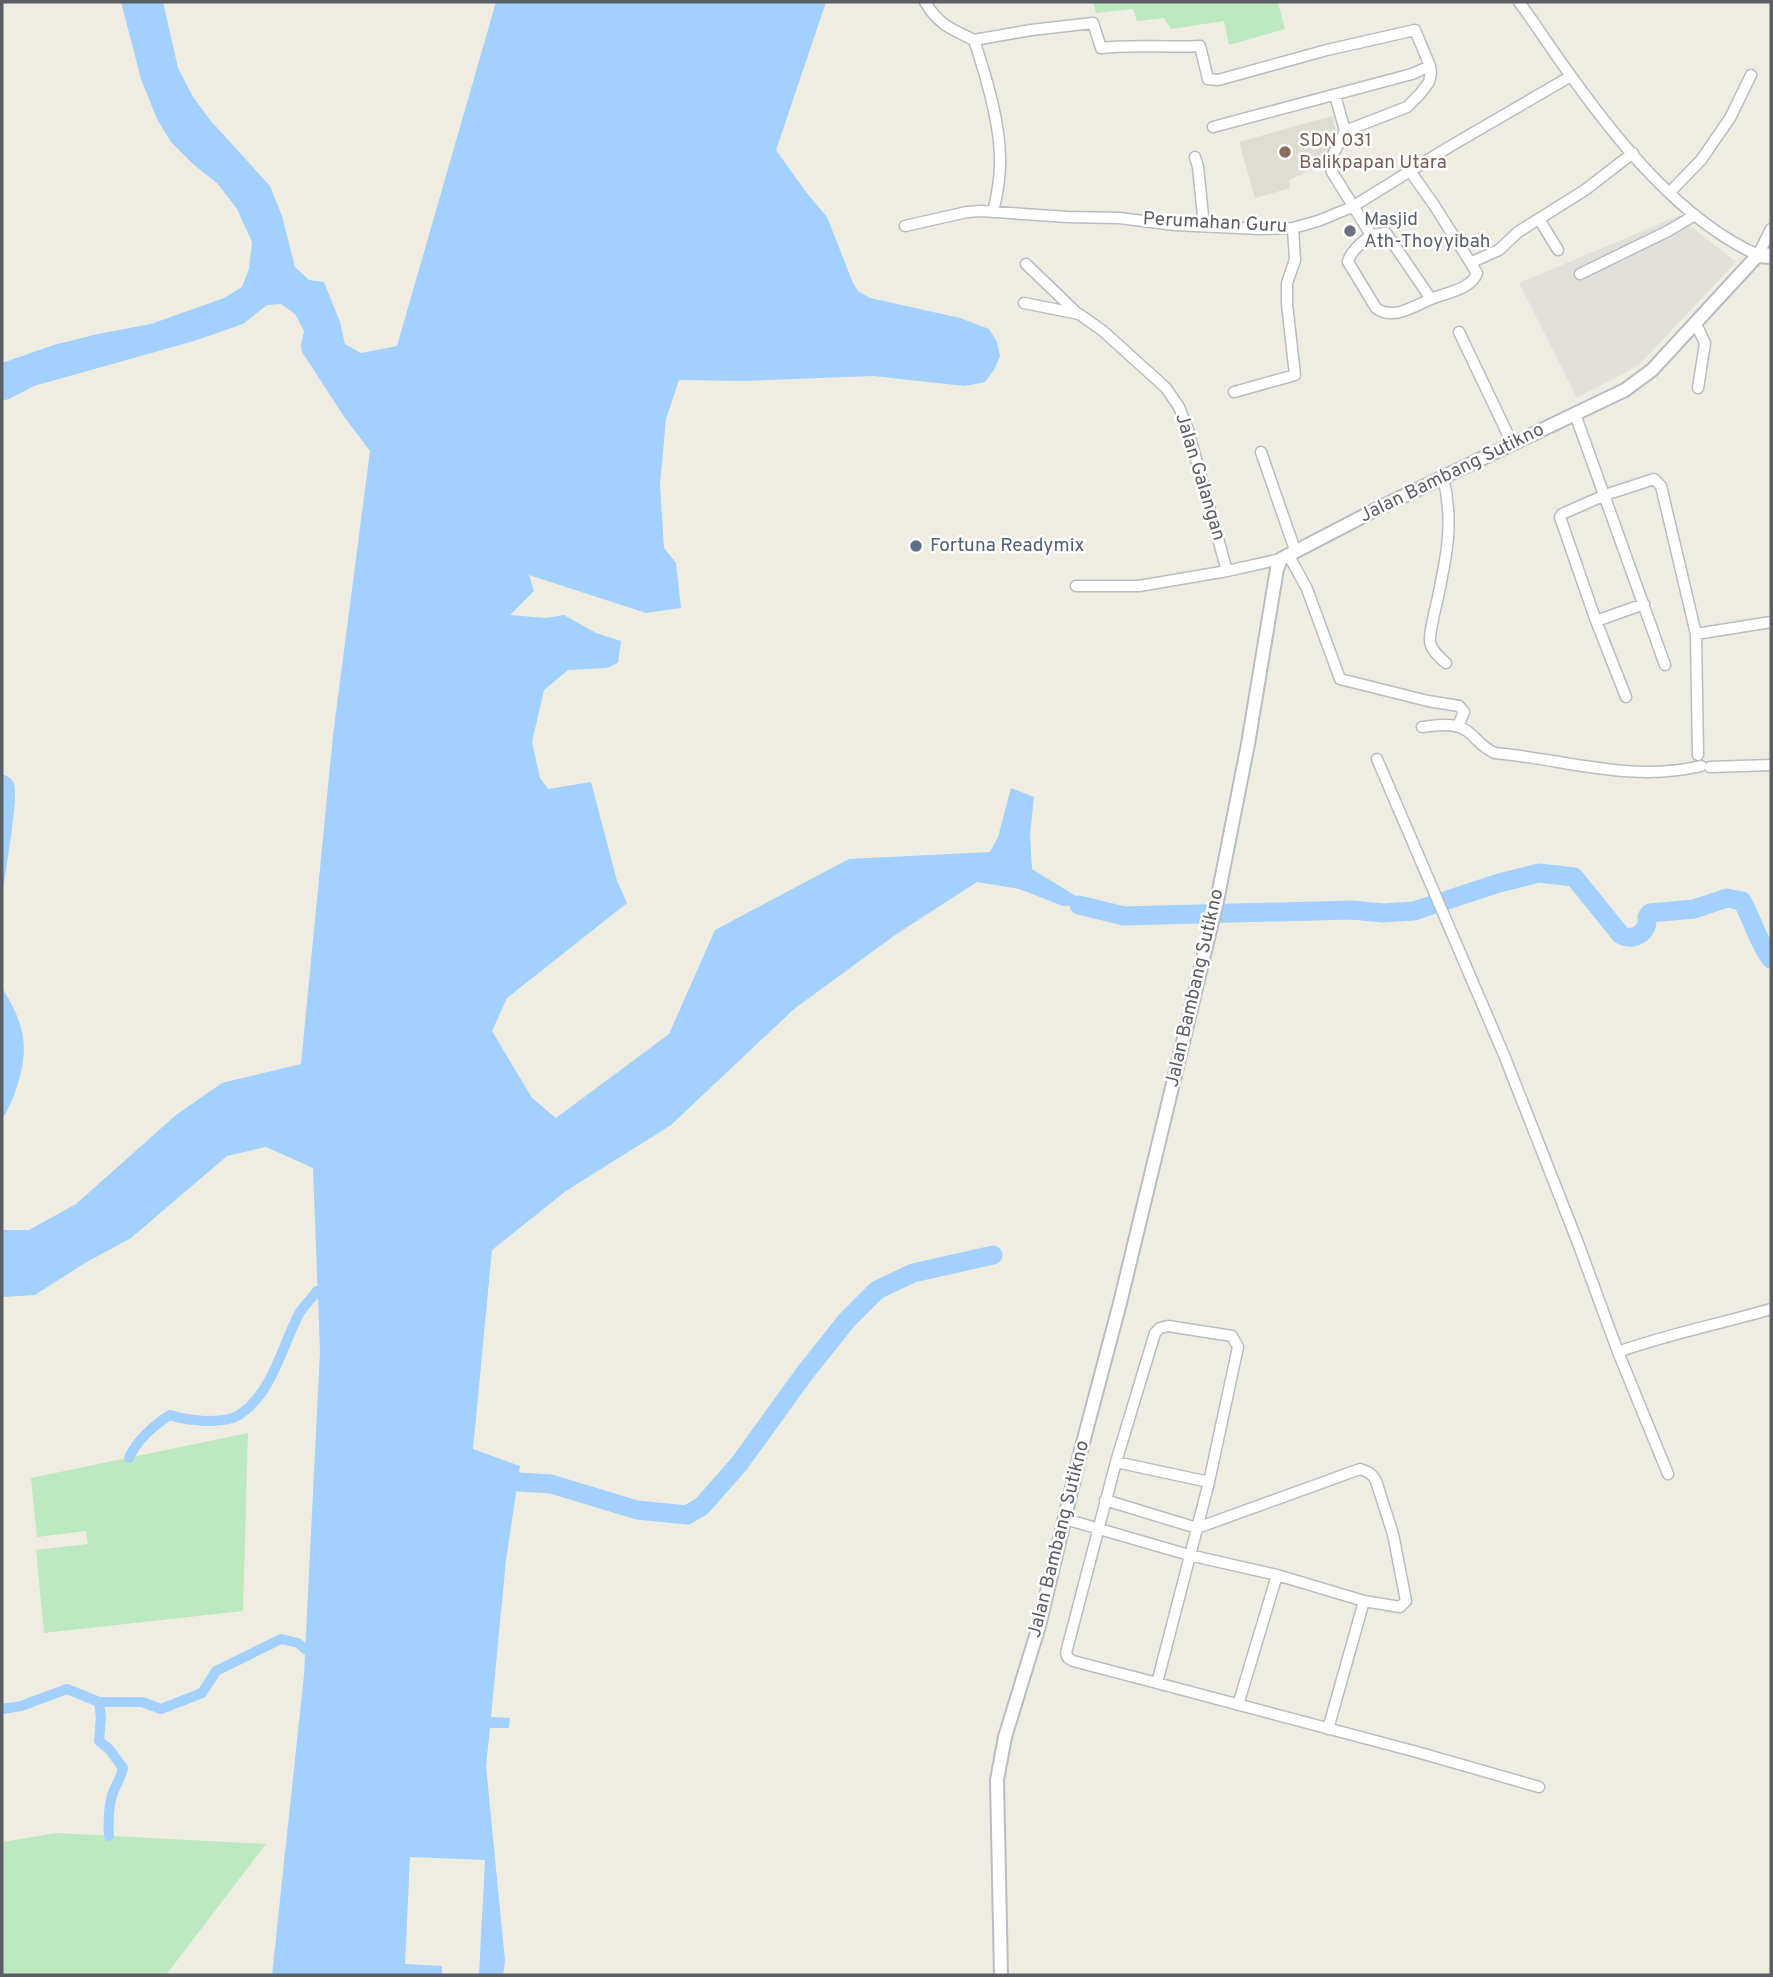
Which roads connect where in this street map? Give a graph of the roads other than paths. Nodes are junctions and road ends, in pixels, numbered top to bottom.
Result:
1 (926, 2) edge
2 (1519, 2) edge
3 (974, 40) junction
4 (1430, 66) junction
5 (1751, 75) dead end
6 (1571, 76) junction
7 (1335, 95) junction
8 (1213, 127) dead end
9 (1345, 131) junction
10 (1633, 153) junction
11 (1195, 157) dead end
12 (1410, 171) junction
13 (1670, 192) junction
14 (1352, 207) junction
15 (993, 212) junction
16 (1695, 215) junction
17 (1539, 219) junction
18 (905, 226) dead end
19 (1204, 226) junction
20 (1293, 228) junction
21 (1771, 229) edge
22 (1371, 234) junction
23 (1558, 250) dead end
24 (1765, 256) edge
25 (1472, 262) junction
26 (1026, 264) dead end
27 (1580, 274) dead end
28 (1431, 299) junction
29 (1024, 303) dead end
30 (1079, 314) junction
31 (1696, 324) junction
32 (1459, 332) dead end
33 (1698, 388) dead end
34 (1234, 392) dead end
35 (1575, 414) junction
36 (1511, 443) junction
37 (1261, 452) dead end
38 (1443, 477) junction
39 (1605, 495) junction
40 (1288, 554) junction
41 (1227, 571) junction
42 (1076, 586) dead end
43 (1644, 604) junction
44 (1596, 621) junction
45 (1771, 622) edge
46 (1696, 634) junction
47 (1446, 663) dead end
48 (1665, 665) dead end
49 (1626, 697) dead end
50 (1458, 726) junction
51 (1422, 727) dead end
52 (1698, 755) dead end
53 (1377, 759) dead end
54 (1771, 765) edge
55 (1771, 1310) edge
56 (1618, 1352) junction
57 (1116, 1462) junction
58 (1668, 1474) dead end
59 (1209, 1482) junction
60 (1105, 1500) junction
61 (1065, 1519) junction
62 (1098, 1528) junction
63 (1198, 1528) junction
64 (1189, 1555) junction
65 (1277, 1575) junction
66 (1364, 1601) junction
67 (1157, 1684) junction
68 (1238, 1705) junction
69 (1328, 1730) junction
70 (1539, 1787) dead end
71 (1001, 1975) edge

1 - 3 street
2 - 6 street
3 - 4 street
3 - 15 street
4 - 7 street
4 - 9 street
5 - 13 street
6 - 10 street
6 - 12 street, Perumahan Guru
7 - 8 street
7 - 9 street
9 - 14 street
10 - 13 street
10 - 17 street
11 - 19 street
12 - 14 street, Perumahan Guru
12 - 25 street
13 - 16 street
14 - 20 street, Perumahan Guru
14 - 22 street
15 - 18 street, Perumahan Guru
15 - 19 street, Perumahan Guru
16 - 24 street
16 - 27 street
17 - 23 street
17 - 25 street
19 - 20 street, Perumahan Guru
20 - 34 street
21 - 24 street
22 - 28 street
22 - 28 street
24 - 31 street, Jalan Bambang Sutikno
25 - 28 street
26 - 30 street
29 - 30 street, Jalan Galangan
30 - 41 street, Jalan Galangan
31 - 33 street
31 - 35 street, Jalan Bambang Sutikno
32 - 36 street
35 - 36 street, Jalan Bambang Sutikno
35 - 39 street
36 - 38 street, Jalan Bambang Sutikno
37 - 40 street
38 - 40 street, Jalan Bambang Sutikno
38 - 47 street
39 - 43 street
39 - 44 street
39 - 46 street
40 - 41 street
40 - 50 street
40 - 61 street, Jalan Bambang Sutikno
41 - 42 street
43 - 44 street
43 - 48 street
44 - 49 street
45 - 46 street
46 - 52 street
50 - 51 street
50 - 54 street
53 - 56 street
55 - 56 street
56 - 58 street
57 - 59 street
57 - 59 street
57 - 60 street
59 - 63 street
60 - 62 street
60 - 63 street
61 - 62 street
61 - 71 street, Jalan Bambang Sutikno
62 - 64 street
62 - 67 street
63 - 64 street
63 - 66 street
64 - 65 street
64 - 67 street
65 - 66 street
65 - 68 street
66 - 69 street
67 - 68 street
68 - 69 street
69 - 70 street

